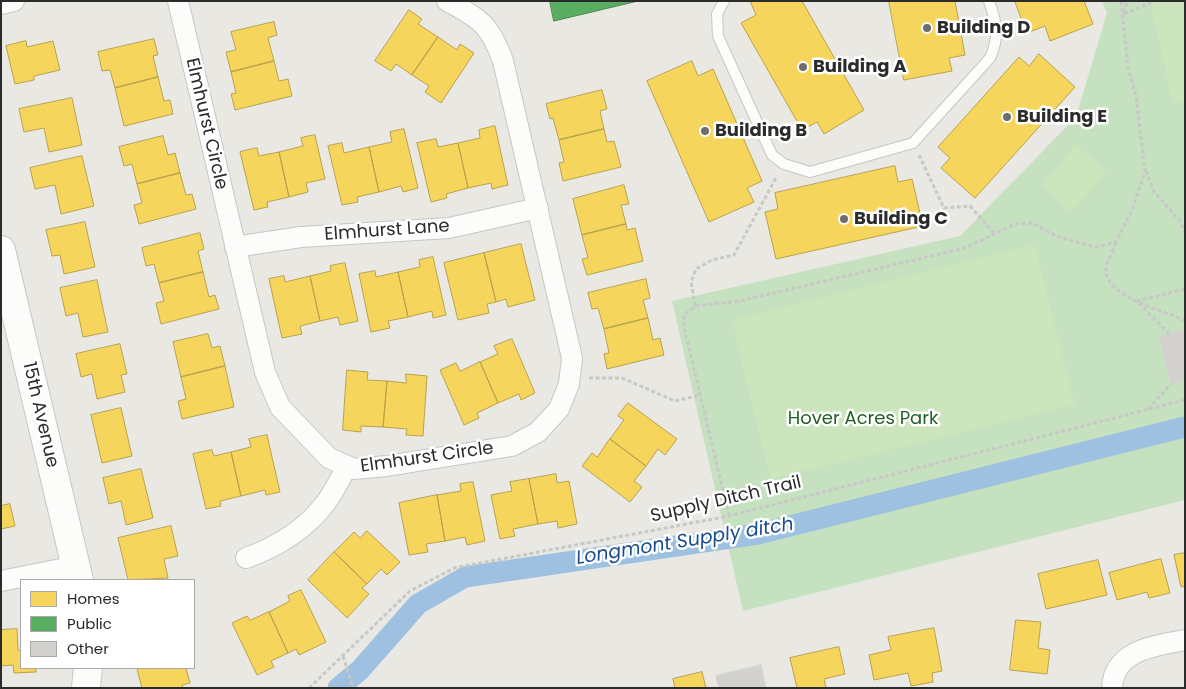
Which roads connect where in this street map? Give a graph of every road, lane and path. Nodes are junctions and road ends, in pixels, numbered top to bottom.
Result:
1 (14, 1) edge
2 (178, 1) edge
3 (447, 1) edge
4 (724, 1) edge
5 (989, 1) edge
6 (1121, 1) edge
7 (1127, 1) edge
8 (1151, 3) dead end
9 (1, 4) edge
10 (1124, 14) junction
11 (913, 143) junction
12 (784, 164) junction
13 (1146, 171) junction
14 (538, 208) junction
15 (994, 232) junction
16 (1185, 233) edge
17 (1116, 242) junction
18 (235, 247) junction
19 (3, 264) edge
20 (1185, 289) edge
21 (1138, 301) junction
22 (695, 306) junction
23 (1185, 321) edge
24 (1169, 334) dead end
25 (570, 378) junction
26 (1171, 384) dead end
27 (700, 395) junction
28 (1185, 400) edge
29 (1148, 409) junction
30 (347, 467) junction
31 (728, 516) junction
32 (246, 558) dead end
33 (77, 573) edge
34 (1, 581) edge
35 (1185, 640) edge
36 (342, 656) junction
37 (88, 669) edge
38 (86, 688) edge
39 (309, 688) edge
40 (353, 688) edge
41 (1112, 688) edge

1 - 9 street
2 - 18 street, Elmhurst Circle
3 - 14 street, Elmhurst Circle
4 - 12 lane
5 - 11 lane
6 - 10 path
7 - 10 path
8 - 10 path
10 - 13 path
11 - 12 lane
11 - 15 path
12 - 22 path
13 - 16 path
13 - 17 path
14 - 18 street, Elmhurst Lane
14 - 25 street, Elmhurst Circle
15 - 17 path
15 - 22 path
17 - 21 path
18 - 30 street, Elmhurst Circle
19 - 33 street, 15th Avenue
20 - 21 path
21 - 23 path
21 - 24 path
22 - 27 path
25 - 27 path
25 - 30 street, Elmhurst Circle
26 - 29 path
27 - 31 path
28 - 29 path, Supply Ditch Trail
29 - 31 path, Supply Ditch Trail
30 - 32 street
31 - 36 path, Supply Ditch Trail
33 - 34 street
35 - 41 street
36 - 39 path, Supply Ditch Trail
36 - 40 path
37 - 38 street

